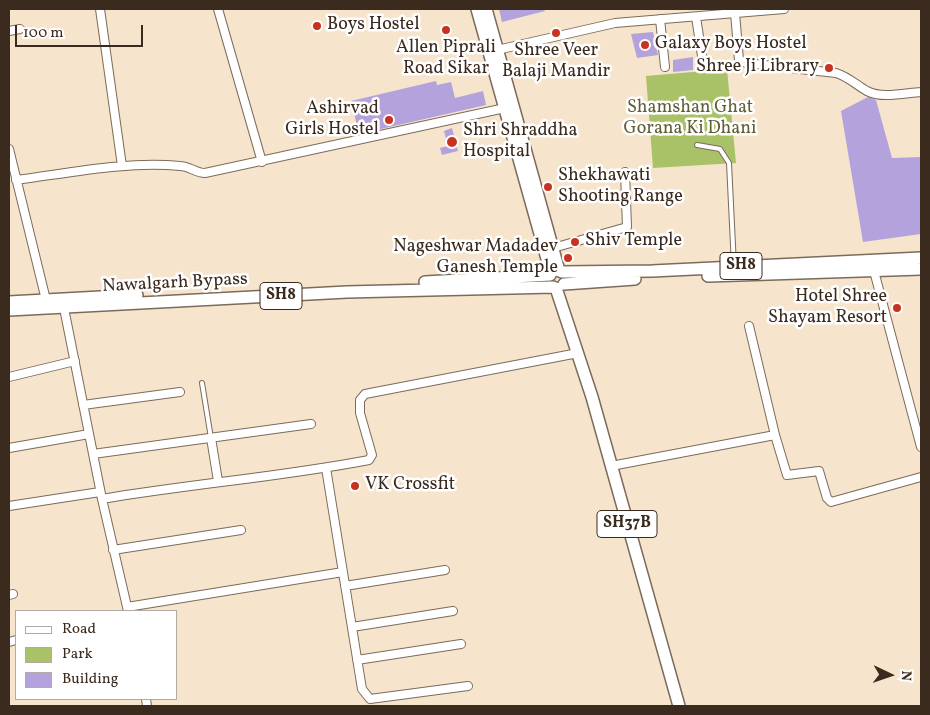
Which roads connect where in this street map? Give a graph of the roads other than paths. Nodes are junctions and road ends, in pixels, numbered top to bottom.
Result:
1 (100, 9) edge
2 (218, 9) edge
3 (476, 9) edge
4 (486, 9) edge
5 (784, 9) edge
6 (735, 13) junction
7 (696, 16) junction
8 (660, 19) junction
9 (20, 29) dead end
10 (9, 31) edge
11 (497, 50) junction
12 (702, 56) dead end
13 (665, 67) dead end
14 (921, 92) edge
15 (505, 108) junction
16 (697, 145) dead end
17 (9, 148) edge
18 (10, 161) edge
19 (262, 162) junction
20 (122, 166) junction
21 (625, 172) dead end
22 (16, 180) junction
23 (553, 248) junction
24 (921, 258) edge
25 (734, 267) junction
26 (921, 269) edge
27 (874, 271) junction
28 (556, 273) junction
29 (653, 275) junction
30 (482, 284) junction
31 (558, 286) junction
32 (46, 300) junction
33 (9, 302) edge
34 (64, 308) junction
35 (9, 310) edge
36 (750, 326) dead end
37 (576, 347) junction
38 (75, 361) junction
39 (9, 377) edge
40 (202, 383) dead end
41 (180, 392) dead end
42 (83, 405) junction
43 (311, 424) dead end
44 (89, 434) junction
45 (775, 436) junction
46 (211, 438) junction
47 (921, 447) edge
48 (9, 448) edge
49 (93, 454) junction
50 (611, 466) junction
51 (326, 468) junction
52 (921, 477) edge
53 (218, 481) junction
54 (101, 495) junction
55 (9, 506) edge
56 (241, 530) dead end
57 (114, 550) junction
58 (445, 570) dead end
59 (343, 572) junction
60 (346, 586) junction
61 (128, 609) edge
62 (453, 611) dead end
63 (352, 627) junction
64 (461, 644) dead end
65 (357, 660) junction
66 (468, 686) dead end
67 (679, 706) edge

1 - 20 street
2 - 19 street
3 - 15 main road
4 - 11 main road
5 - 6 street
6 - 7 street
6 - 14 street
7 - 8 street
7 - 12 street
8 - 11 street
8 - 13 street
9 - 10 street
11 - 23 main road
15 - 19 street
15 - 28 main road
16 - 25 lane
17 - 18 street
18 - 22 street
19 - 20 street
20 - 22 street
21 - 23 street
22 - 32 street
23 - 28 main road
24 - 25 main road, SH8
25 - 29 main road, SH8
26 - 27 main road, SH8
27 - 29 main road, SH8
27 - 47 street
28 - 29 main road, SH8
28 - 30 main road, Nawalgarh Bypass / SH8
28 - 31 main road
29 - 31 main road, SH8
30 - 31 main road, Nawalgarh Bypass / SH8
30 - 32 main road, Nawalgarh Bypass / SH8
30 - 34 main road, Nawalgarh Bypass / SH8
31 - 37 main road, SH37B
32 - 33 main road, Nawalgarh Bypass / SH8
34 - 35 main road, Nawalgarh Bypass / SH8
34 - 38 street
36 - 45 street
37 - 50 main road, SH37B
37 - 51 street
38 - 39 street
38 - 42 street
40 - 46 lane
41 - 42 street
42 - 44 street
43 - 46 street
44 - 48 street
44 - 49 street
45 - 50 street
45 - 52 street
46 - 49 street
46 - 53 street
49 - 54 street
50 - 67 main road, SH37B
51 - 53 street
51 - 59 street
53 - 54 street
54 - 55 street
54 - 57 street
56 - 57 street
57 - 61 street
58 - 60 street
59 - 60 street
59 - 61 street
60 - 63 street
62 - 63 street
63 - 65 street
64 - 65 street
65 - 66 street

